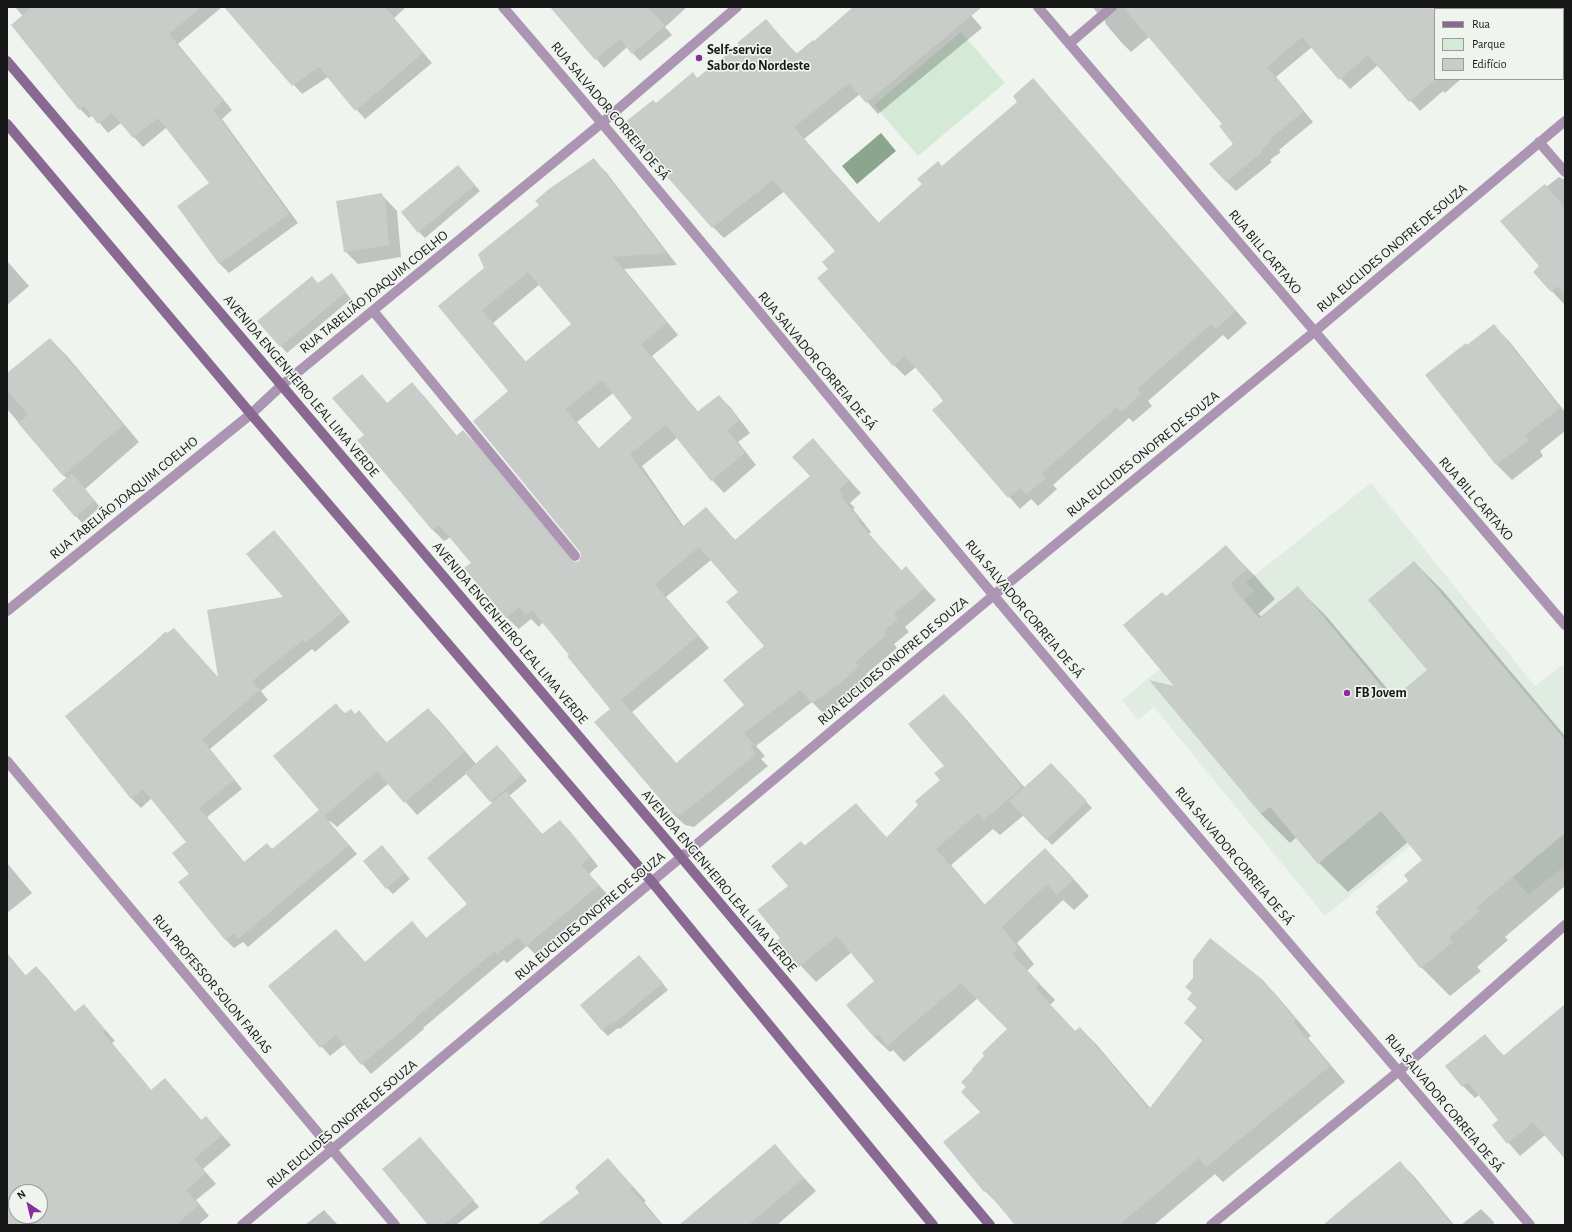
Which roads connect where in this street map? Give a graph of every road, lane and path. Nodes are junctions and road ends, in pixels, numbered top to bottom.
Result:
1 (503, 7) edge
2 (738, 7) edge
3 (1038, 7) edge
4 (1112, 7) edge
5 (1070, 43) junction
6 (7, 61) edge
7 (1565, 121) edge
8 (603, 122) junction
9 (7, 124) edge
10 (1539, 142) junction
11 (1565, 172) edge
12 (374, 312) junction
13 (1314, 332) junction
14 (282, 385) junction
15 (251, 414) junction
16 (575, 556) dead end
17 (994, 595) junction
18 (7, 610) edge
19 (1565, 625) edge
20 (7, 761) edge
21 (681, 857) junction
22 (652, 882) junction
23 (1565, 925) edge
24 (1399, 1071) junction
25 (332, 1150) junction
26 (242, 1225) edge
27 (395, 1225) edge
28 (933, 1225) edge
29 (990, 1225) edge
30 (1211, 1225) edge
31 (1530, 1225) edge

1 - 8 street, RUA SALVADOR CORREIA DE SÁ
2 - 8 street, RUA TABELIÃO JOAQUIM COELHO
3 - 5 street, RUA BILL CARTAXO
4 - 5 street
5 - 13 street, RUA BILL CARTAXO
6 - 14 main road, AVENIDA ENGENHEIRO LEAL LIMA VERDE
7 - 10 street, RUA EUCLIDES ONOFRE DE SOUZA
8 - 12 street, RUA TABELIÃO JOAQUIM COELHO
8 - 17 street, RUA SALVADOR CORREIA DE SÁ
9 - 15 main road
10 - 11 street
10 - 13 street, RUA EUCLIDES ONOFRE DE SOUZA
12 - 14 street, RUA TABELIÃO JOAQUIM COELHO
12 - 16 street
13 - 17 street, RUA EUCLIDES ONOFRE DE SOUZA
13 - 19 street, RUA BILL CARTAXO
14 - 15 street, RUA TABELIÃO JOAQUIM COELHO
14 - 21 main road, AVENIDA ENGENHEIRO LEAL LIMA VERDE
15 - 18 street, RUA TABELIÃO JOAQUIM COELHO
15 - 22 main road
17 - 21 street, RUA EUCLIDES ONOFRE DE SOUZA
17 - 24 street, RUA SALVADOR CORREIA DE SÁ
20 - 25 street, RUA PROFESSOR SOLON FARIAS
21 - 22 street, RUA EUCLIDES ONOFRE DE SOUZA
21 - 29 main road, AVENIDA ENGENHEIRO LEAL LIMA VERDE
22 - 25 street, RUA EUCLIDES ONOFRE DE SOUZA
22 - 28 main road
23 - 24 street
24 - 30 street
24 - 31 street, RUA SALVADOR CORREIA DE SÁ
25 - 26 street, RUA EUCLIDES ONOFRE DE SOUZA
25 - 27 street, RUA PROFESSOR SOLON FARIAS

